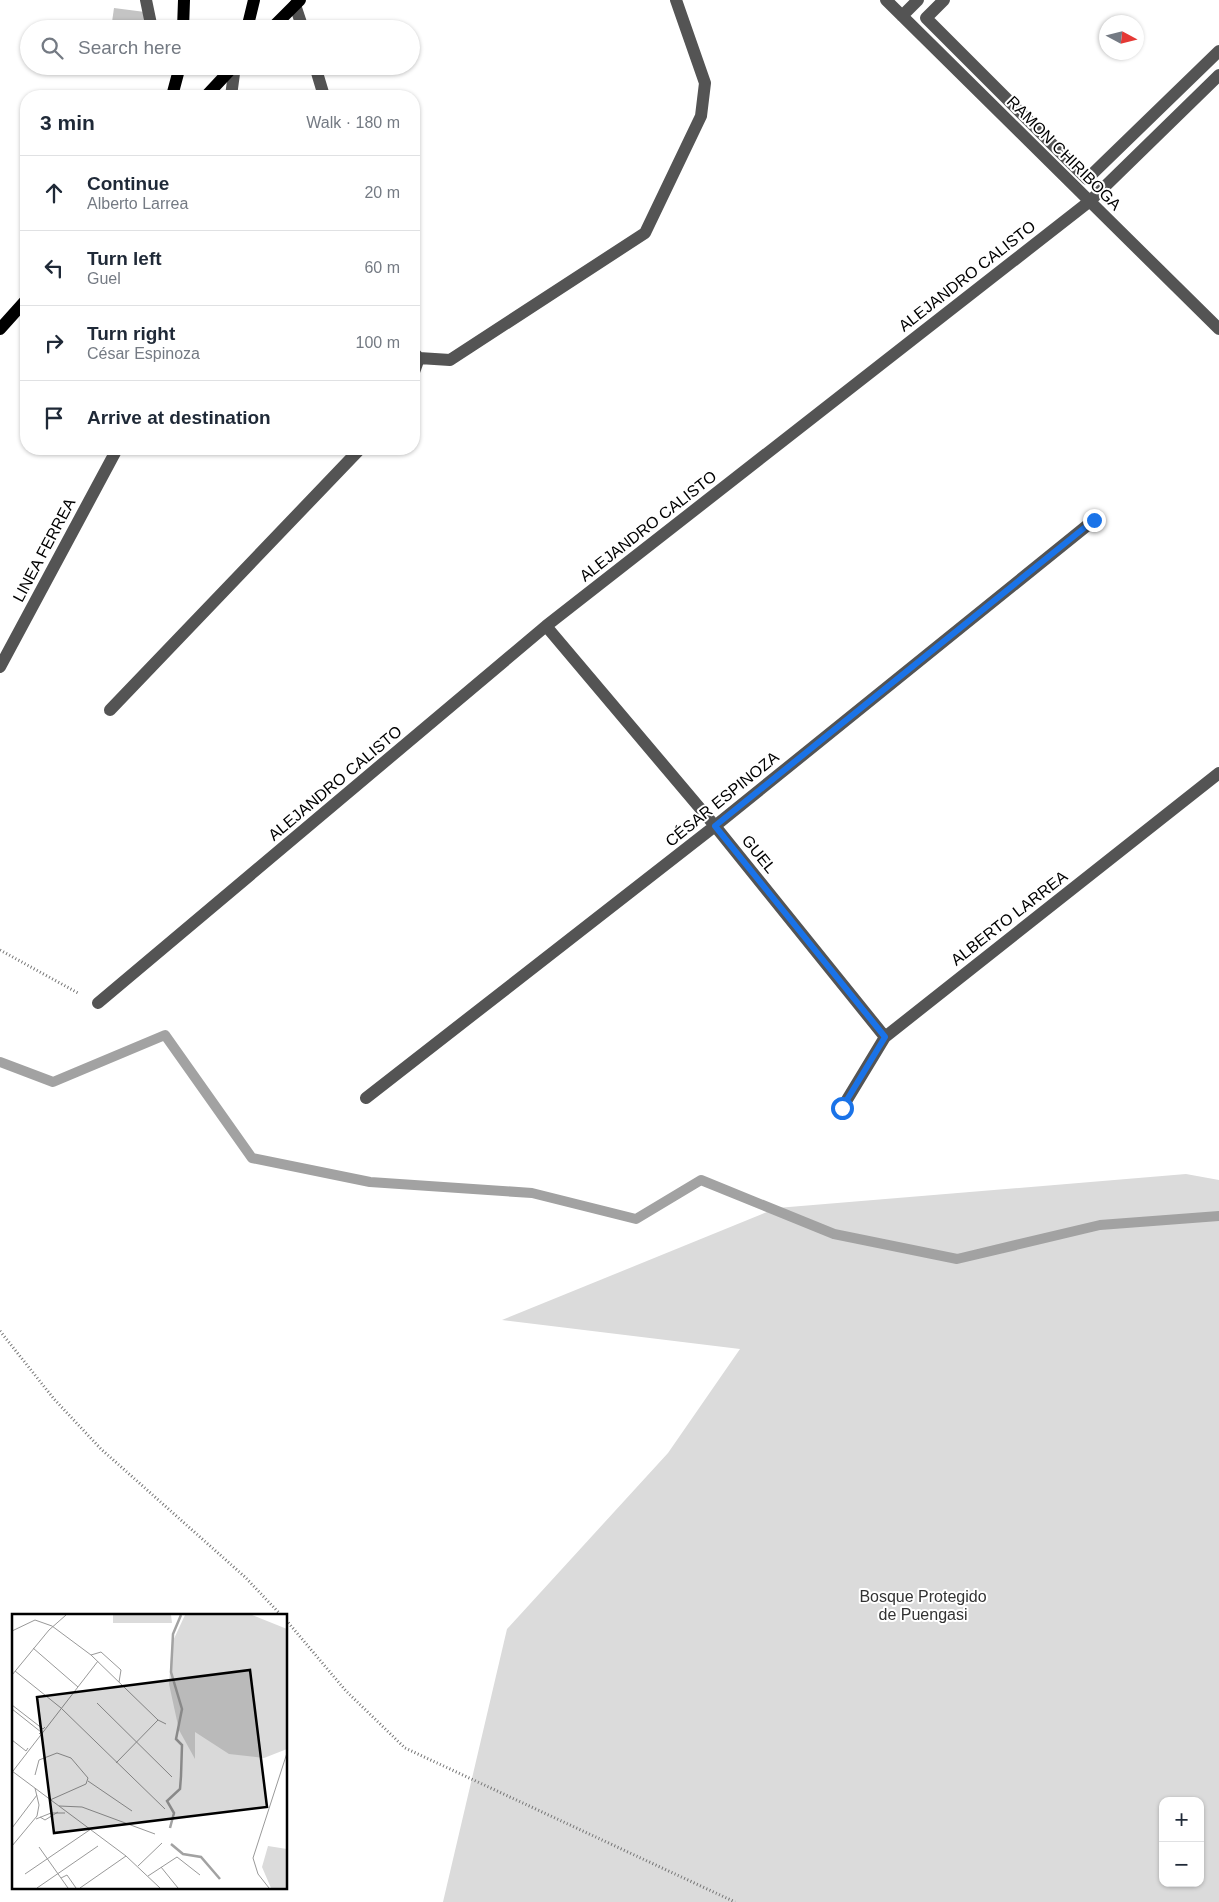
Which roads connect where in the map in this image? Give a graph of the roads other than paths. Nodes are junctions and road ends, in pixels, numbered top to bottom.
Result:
1 (146, 0) edge
2 (184, 0) edge
3 (254, 0) edge
4 (676, 0) edge
5 (886, 0) edge
6 (918, 0) edge
7 (944, 0) edge
8 (298, 2) edge
9 (902, 16) junction
10 (150, 20) edge
11 (184, 20) edge
12 (250, 20) edge
13 (280, 20) edge
14 (301, 20) edge
15 (1219, 50) edge
16 (178, 75) edge
17 (226, 75) edge
18 (234, 75) edge
19 (318, 75) edge
20 (1219, 75) edge
21 (174, 90) edge
22 (212, 90) edge
23 (232, 90) edge
24 (322, 90) edge
25 (1090, 201) junction
26 (20, 307) edge
27 (0, 329) edge
28 (1219, 329) edge
29 (420, 356) edge
30 (114, 455) edge
31 (354, 455) edge
32 (1094, 520) dead end
33 (546, 626) junction
34 (0, 667) edge
35 (110, 710) dead end
36 (1219, 773) edge
37 (715, 826) junction
38 (98, 1003) road end
39 (885, 1037) junction
40 (366, 1098) dead end
41 (842, 1108) dead end

1 - 10 street
2 - 11 main road
3 - 12 main road
4 - 29 street
5 - 9 street, RAMON CHIRIBOGA
6 - 9 street
7 - 15 street
8 - 13 main road
8 - 14 street
9 - 25 street, RAMON CHIRIBOGA
16 - 21 main road
17 - 22 main road
18 - 23 street
19 - 24 street
20 - 25 street, ALEJANDRO CALISTO
25 - 28 street, RAMON CHIRIBOGA
25 - 33 street, ALEJANDRO CALISTO
26 - 27 main road
30 - 34 street, LINEA FERREA
31 - 35 street
32 - 37 street, CÉSAR ESPINOZA
33 - 37 street, GUEL
33 - 38 street, ALEJANDRO CALISTO
36 - 39 street, ALBERTO LARREA
37 - 39 street, GUEL
37 - 40 street, CÉSAR ESPINOZA
39 - 41 street, ALBERTO LARREA

